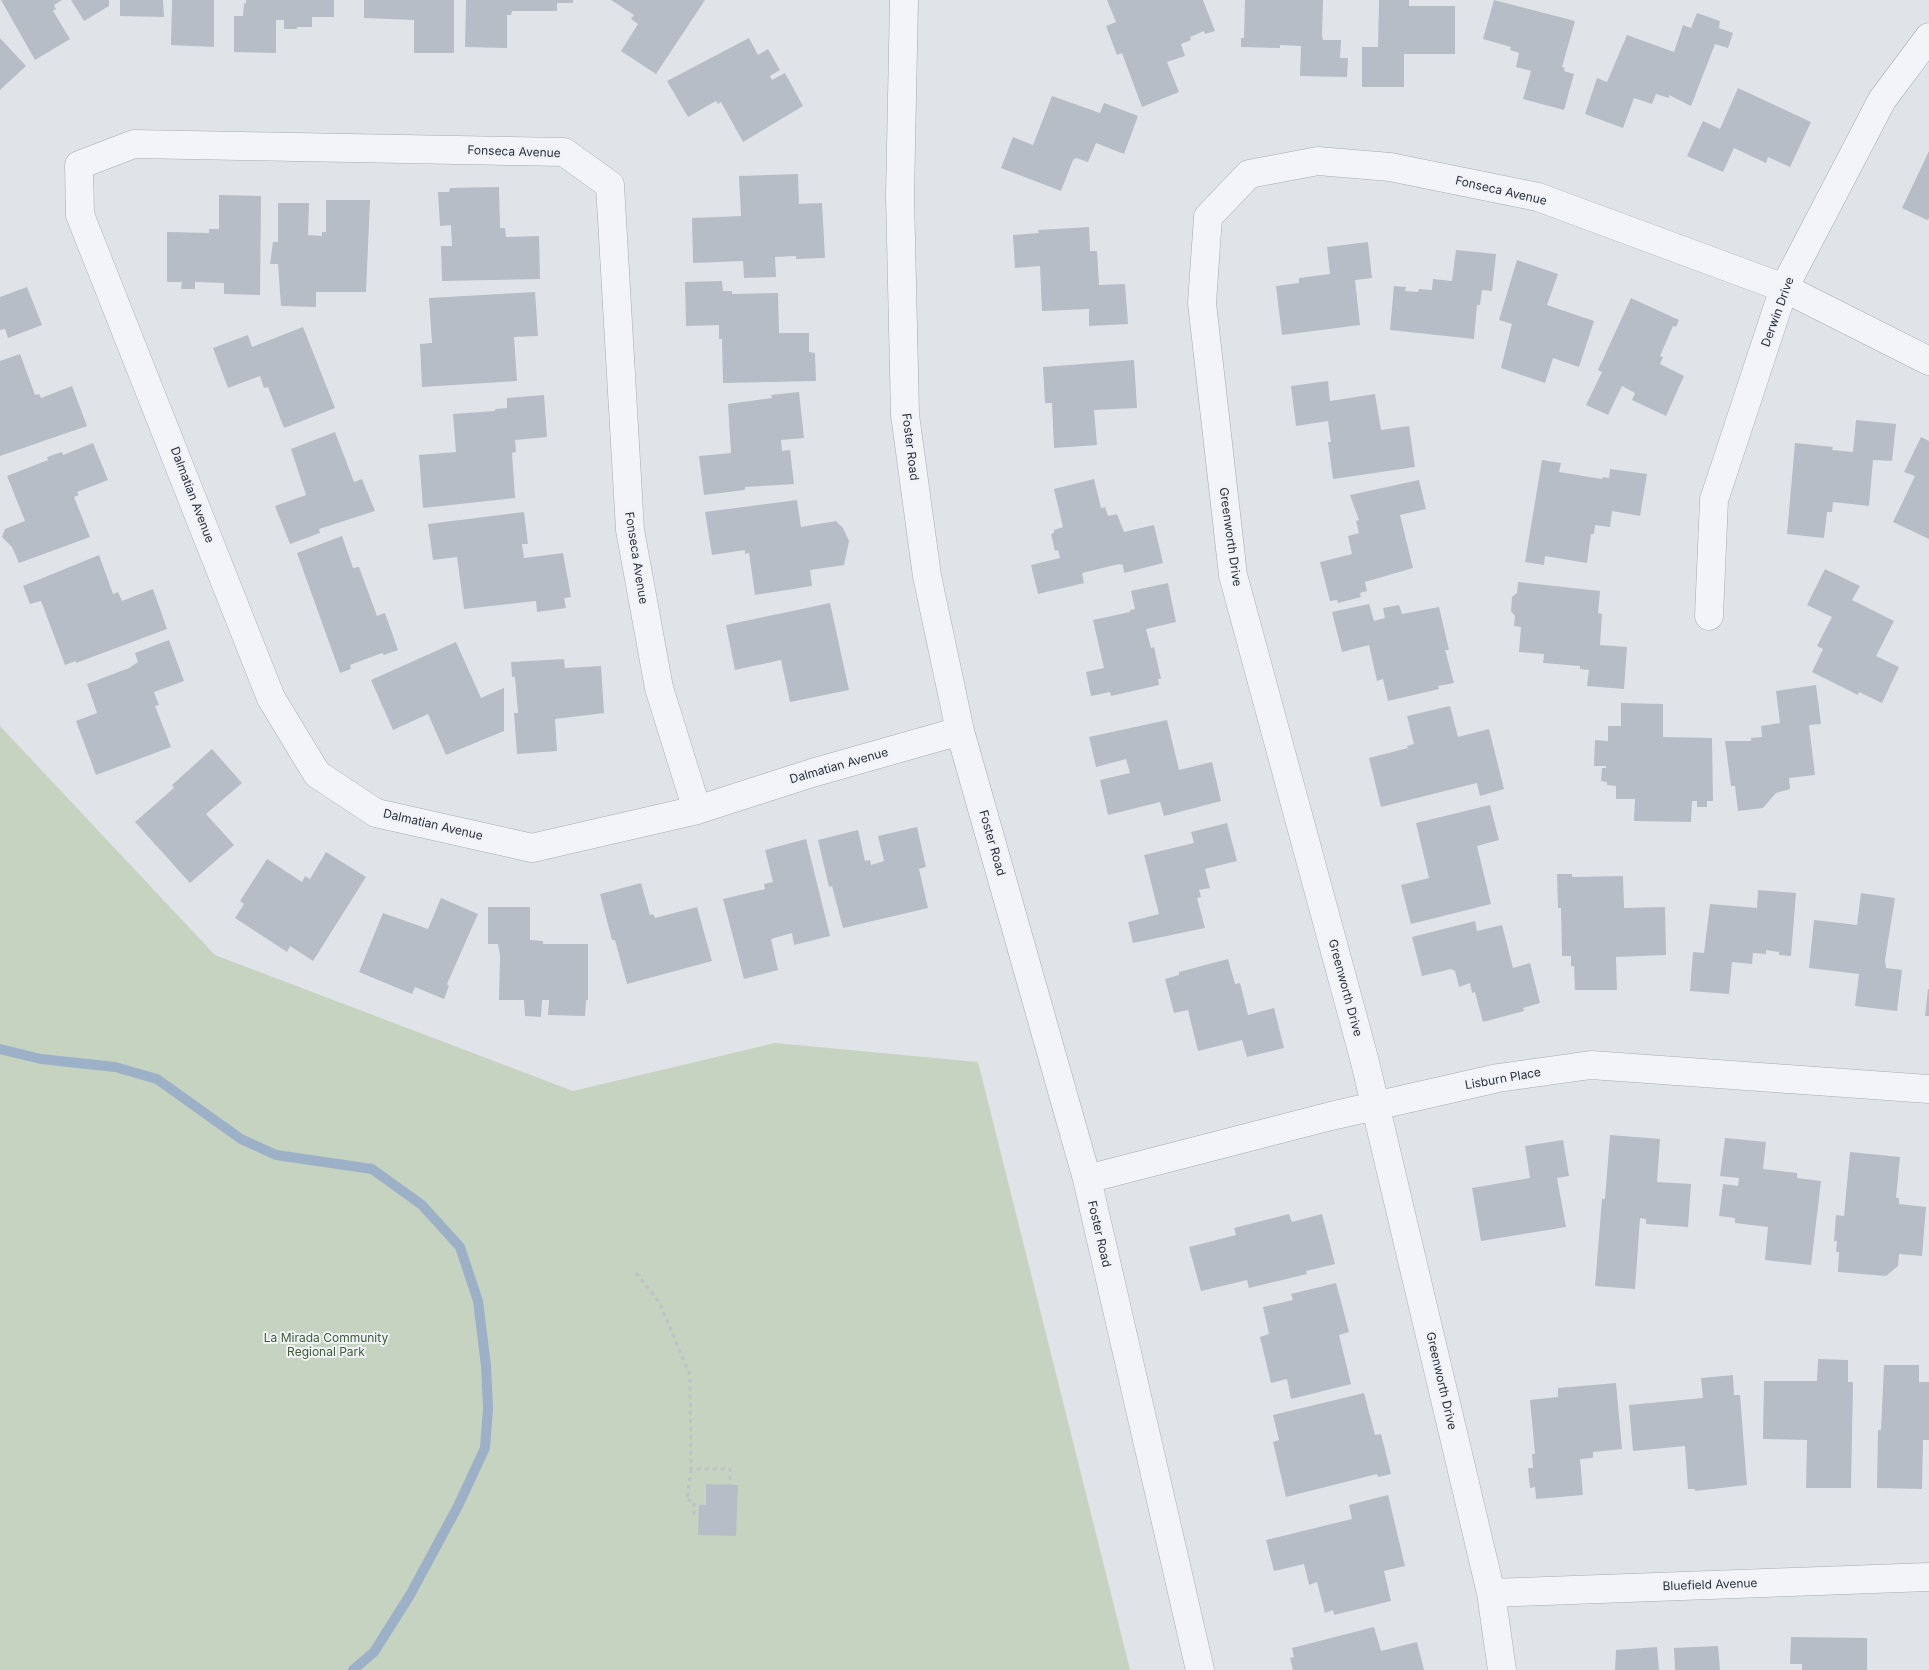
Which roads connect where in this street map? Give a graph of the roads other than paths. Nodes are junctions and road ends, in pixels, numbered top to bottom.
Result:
1 (904, 0) edge
2 (1929, 37) edge
3 (1784, 288) junction
4 (1202, 303) joint
5 (119, 308) joint
6 (1929, 361) edge
7 (1709, 616) dead end
8 (960, 731) junction
9 (697, 810) junction
10 (1929, 1089) edge
11 (1376, 1107) junction
12 (1087, 1179) junction
13 (1929, 1577) edge
14 (1491, 1593) junction
15 (1200, 1670) edge
16 (1502, 1670) edge

1 - 8 street, Foster Road
2 - 3 street, Derwin Drive
3 - 4 street, Fonseca Avenue
3 - 6 street, Fonseca Avenue
3 - 7 street, Derwin Drive
4 - 11 street, Greenworth Drive
5 - 9 street, Dalmatian Avenue
5 - 9 street, Fonseca Avenue
8 - 9 street, Dalmatian Avenue
8 - 12 street, Foster Road
10 - 11 street, Lisburn Place
11 - 12 street, Lisburn Place
11 - 14 street, Greenworth Drive
12 - 15 street, Foster Road
13 - 14 street, Bluefield Avenue
14 - 16 street, Greenworth Drive

